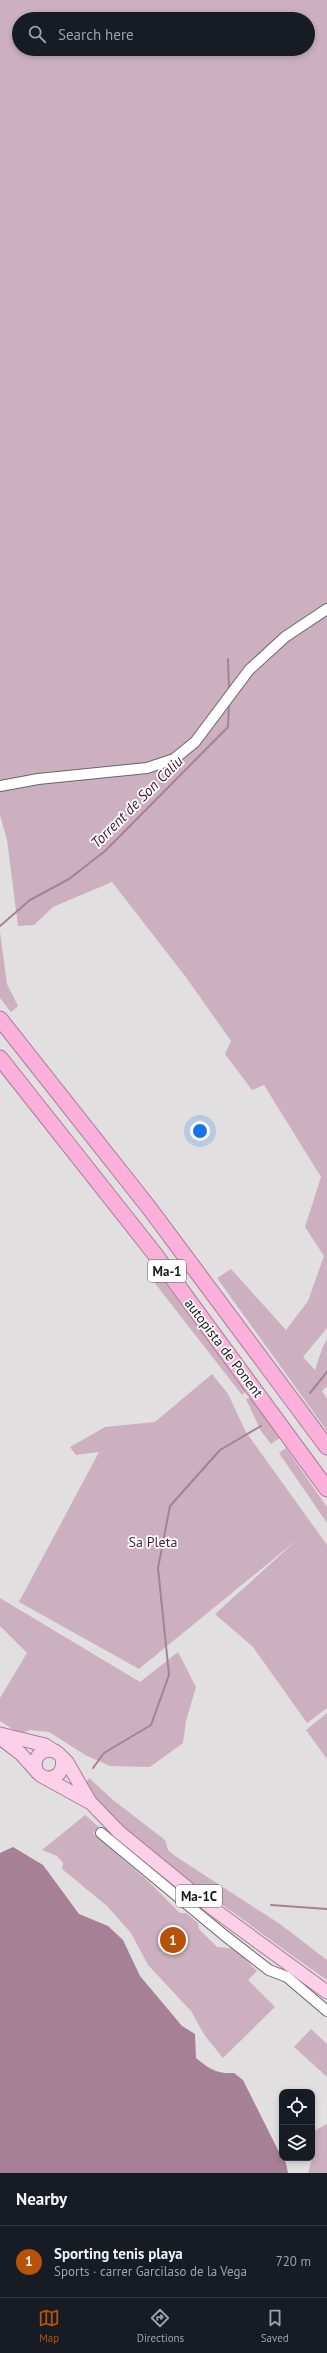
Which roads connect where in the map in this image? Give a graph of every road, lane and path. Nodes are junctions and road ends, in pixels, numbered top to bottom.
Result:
1 (327, 609) edge
2 (0, 786) edge
3 (0, 1019) edge
4 (0, 1058) edge
5 (327, 1447) edge
6 (327, 1489) edge
7 (0, 1734) edge
8 (0, 1737) edge
9 (58, 1755) junction
10 (41, 1775) junction
11 (90, 1802) junction
12 (101, 1833) dead end
13 (327, 1990) edge
14 (327, 2011) edge

1 - 2 street
3 - 5 highway, autopista de Ponent / Ma-1
4 - 6 highway, autopista de Ponent / Ma-1
7 - 9 main road
8 - 10 main road, Ma-1C
9 - 10 main road
9 - 10 main road
9 - 11 main road, Ma-1C
10 - 11 main road, Ma-1C
11 - 13 main road, Ma-1C
12 - 14 street

